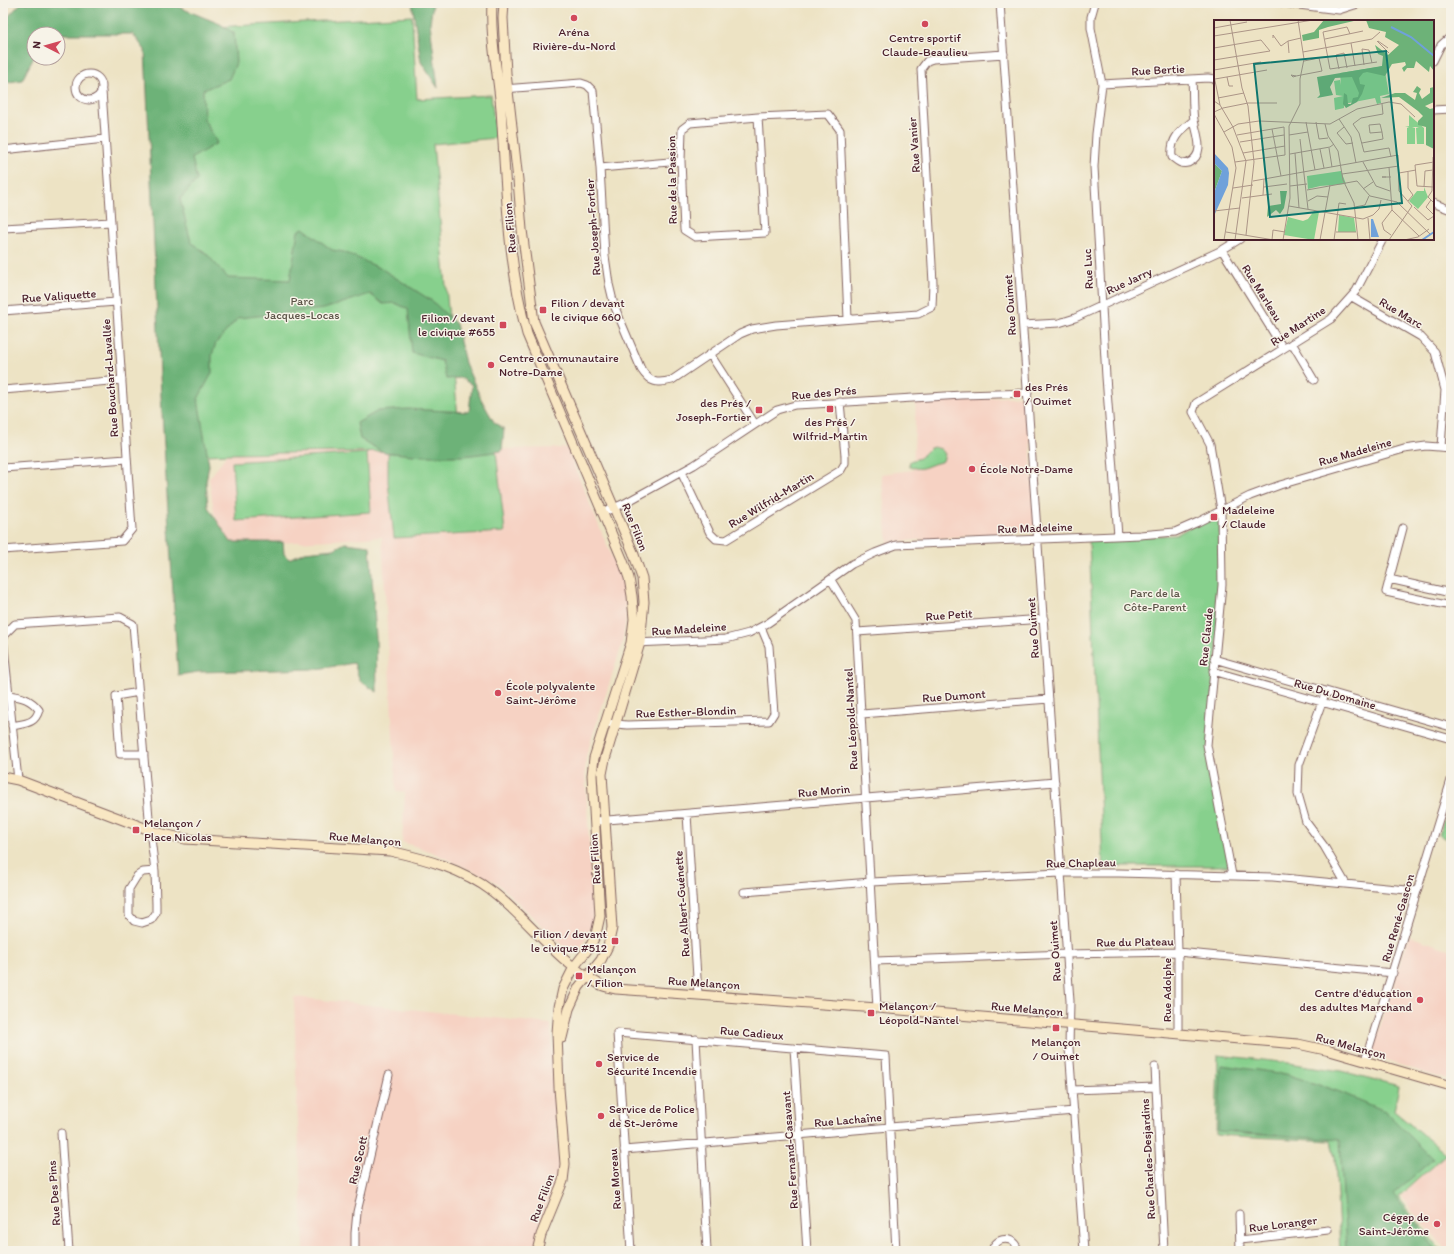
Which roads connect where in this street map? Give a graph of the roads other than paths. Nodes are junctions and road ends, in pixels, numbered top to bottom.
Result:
1 (492, 3) edge
2 (504, 3) edge
3 (1000, 3) edge
4 (1095, 3) edge
5 (1283, 3) edge
6 (1361, 3) edge
7 (1451, 36) edge
8 (1004, 54) junction
9 (1434, 59) edge
10 (1192, 79) junction
11 (1214, 79) edge
12 (1102, 84) junction
13 (504, 89) junction
14 (102, 91) dead end
15 (1451, 109) edge
16 (1434, 110) edge
17 (758, 117) junction
18 (1194, 120) junction
19 (105, 139) junction
20 (3, 150) edge
21 (681, 161) junction
22 (600, 168) junction
23 (1434, 203) edge
24 (1451, 210) edge
25 (111, 222) junction
26 (3, 228) edge
27 (1238, 240) edge
28 (1382, 240) edge
29 (1222, 250) junction
30 (1352, 297) junction
31 (116, 302) junction
32 (1101, 306) junction
33 (932, 308) joint
34 (3, 311) edge
35 (848, 319) junction
36 (534, 322) junction
37 (524, 325) junction
38 (1023, 326) junction
39 (1292, 343) junction
40 (1283, 348) junction
41 (710, 354) junction
42 (122, 380) junction
43 (1314, 380) dead end
44 (3, 390) edge
45 (1028, 393) junction
46 (840, 402) junction
47 (1196, 403) joint
48 (755, 424) junction
49 (1441, 447) junction
50 (1451, 448) edge
51 (127, 459) junction
52 (3, 468) edge
53 (681, 472) junction
54 (615, 508) junction
55 (1221, 510) junction
56 (602, 513) junction
57 (1403, 528) dead end
58 (1118, 536) junction
59 (1038, 539) junction
60 (3, 550) edge
61 (641, 576) junction
62 (629, 578) junction
63 (1390, 579) junction
64 (831, 580) junction
65 (1451, 594) edge
66 (1451, 606) edge
67 (1044, 620) junction
68 (761, 627) junction
69 (857, 632) junction
70 (3, 637) edge
71 (635, 643) junction
72 (1214, 659) junction
73 (1213, 671) junction
74 (1326, 691) junction
75 (139, 692) junction
76 (9, 695) junction
77 (1049, 699) junction
78 (1322, 702) junction
79 (862, 714) junction
80 (604, 723) junction
81 (616, 724) junction
82 (12, 726) junction
83 (1451, 727) edge
84 (1451, 739) edge
85 (144, 754) junction
86 (3, 777) edge
87 (18, 780) junction
88 (1451, 780) edge
89 (1055, 782) junction
90 (866, 798) junction
91 (687, 814) junction
92 (600, 821) junction
93 (150, 830) junction
94 (155, 871) junction
95 (1061, 873) junction
96 (1176, 874) junction
97 (1232, 875) junction
98 (871, 882) junction
99 (1346, 884) junction
100 (1417, 891) junction
101 (744, 892) dead end
102 (1178, 952) junction
103 (1067, 954) junction
104 (876, 961) junction
105 (574, 967) junction
106 (1393, 973) junction
107 (588, 976) junction
108 (698, 994) junction
109 (877, 1008) junction
110 (1069, 1025) junction
111 (617, 1033) joint
112 (1178, 1034) junction
113 (696, 1039) junction
114 (794, 1048) junction
115 (558, 1057) junction
116 (1365, 1062) junction
117 (1155, 1067) dead end
118 (388, 1075) dead end
119 (1451, 1086) edge
120 (1156, 1087) junction
121 (1072, 1090) junction
122 (1074, 1112) junction
123 (889, 1127) junction
124 (61, 1133) dead end
125 (800, 1135) junction
126 (701, 1143) junction
127 (624, 1150) junction
128 (1239, 1214) dead end
129 (1328, 1230) dead end
130 (1240, 1240) junction
131 (69, 1251) edge
132 (354, 1251) edge
133 (537, 1251) edge
134 (631, 1251) edge
135 (707, 1251) edge
136 (807, 1251) edge
137 (896, 1251) edge
138 (992, 1251) edge
139 (1018, 1251) edge
140 (1084, 1251) edge
141 (1164, 1251) edge
142 (1240, 1251) edge

1 - 13 street, Rue Filion
2 - 13 street, Rue Filion
3 - 8 street, Rue Ouimet
4 - 12 street, Rue Luc
5 - 6 street
7 - 9 street
8 - 33 street, Rue Vanier
8 - 38 street, Rue Ouimet
10 - 11 street, Rue Bertie
10 - 12 street, Rue Bertie
10 - 18 street
12 - 32 street, Rue Luc
13 - 22 street, Rue Joseph-Fortier
13 - 36 street, Rue Filion
13 - 37 street, Rue Filion
14 - 19 street, Rue Bouchard-Lavallée
15 - 16 street
17 - 21 street, Rue de la Passion
17 - 21 street, Rue de la Passion
17 - 35 street
18 - 18 street
19 - 20 street
19 - 25 street, Rue Bouchard-Lavallée
21 - 22 street
22 - 41 street, Rue Joseph-Fortier
23 - 24 street
25 - 26 street
25 - 31 street, Rue Bouchard-Lavallée
27 - 29 street, Rue Jarry
28 - 30 street, Rue Martine
29 - 32 street, Rue Jarry
29 - 40 street, Rue Marleau
30 - 39 street, Rue Martine
30 - 49 street, Rue Marc
31 - 34 street, Rue Valiquette
31 - 42 street, Rue Bouchard-Lavallée
32 - 38 street, Rue Jarry
32 - 58 street, Rue Luc
33 - 35 street, Rue Joseph-Fortier
35 - 41 street, Rue Joseph-Fortier
36 - 37 street
36 - 54 street, Rue Filion
37 - 56 street, Rue Filion
38 - 45 street, Rue Ouimet
39 - 40 street, Rue Martine
39 - 43 street
40 - 47 street, Rue Martine
41 - 48 street
42 - 44 street
42 - 51 street, Rue Bouchard-Lavallée
45 - 46 street, Rue des Prés
45 - 59 street, Rue Ouimet
46 - 48 street, Rue des Prés
46 - 53 street, Rue Wilfrid-Martin
47 - 55 street, Rue Claude
48 - 53 street, Rue des Prés
49 - 50 street, Rue Madeleine
49 - 55 street, Rue Madeleine
51 - 52 street
51 - 60 street, Rue Bouchard-Lavallée
53 - 54 street, Rue des Prés
54 - 56 street, Rue des Prés
54 - 61 street, Rue Filion
55 - 58 street, Rue Madeleine
55 - 72 street, Rue Claude
56 - 62 street, Rue Filion
57 - 63 street
58 - 59 street, Rue Madeleine
59 - 64 street, Rue Madeleine
59 - 67 street, Rue Ouimet
61 - 62 street
61 - 71 street, Rue Filion
62 - 71 street, Rue Filion
63 - 65 street
63 - 66 street
64 - 68 street, Rue Madeleine
64 - 69 street, Rue Léopold-Nantel
67 - 69 street, Rue Petit
67 - 77 street, Rue Ouimet
68 - 71 street, Rue Madeleine
68 - 81 street, Rue Esther-Blondin
69 - 79 street, Rue Léopold-Nantel
70 - 75 street
70 - 76 street
71 - 80 street, Rue Filion
71 - 81 street, Rue Filion
72 - 73 street, Rue Claude
72 - 74 street, Rue Du Domaine
73 - 78 street, Rue Du Domaine
73 - 97 street, Rue Claude
74 - 78 street
74 - 83 street, Rue Du Domaine
75 - 85 street
75 - 85 street
76 - 82 street
76 - 82 street
77 - 79 street, Rue Dumont
77 - 89 street, Rue Ouimet
78 - 84 street, Rue Du Domaine
78 - 99 street
79 - 90 street, Rue Léopold-Nantel
80 - 81 street, Rue Esther-Blondin
80 - 92 street, Rue Filion
81 - 92 street, Rue Filion
82 - 87 street
85 - 93 street
86 - 87 street, Rue Melançon
87 - 93 street, Rue Melançon
88 - 100 street, Rue René-Gascon
89 - 90 street, Rue Morin
89 - 95 street, Rue Ouimet
90 - 91 street, Rue Morin
90 - 98 street, Rue Léopold-Nantel
91 - 92 street, Rue Morin
91 - 108 street, Rue Albert-Guénette
92 - 105 street, Rue Filion
92 - 107 street, Rue Filion
93 - 94 street
93 - 105 street, Rue Melançon
94 - 94 street
95 - 96 street, Rue Chapleau
95 - 98 street, Rue Chapleau
95 - 103 street, Rue Ouimet
96 - 97 street, Rue Chapleau
96 - 102 street, Rue Adolphe
97 - 99 street, Rue Chapleau
98 - 101 street, Rue Chapleau
98 - 104 street, Rue Léopold-Nantel
99 - 100 street, Rue Chapleau
100 - 106 street, Rue René-Gascon
102 - 103 street, Rue du Plateau
102 - 106 street, Rue du Plateau
102 - 112 street, Rue Adolphe
103 - 104 street, Rue du Plateau
103 - 110 street, Rue Ouimet
104 - 109 street, Rue Léopold-Nantel
105 - 107 street, Rue Melançon
105 - 115 street, Rue Filion
106 - 116 street, Rue René-Gascon
107 - 108 street, Rue Melançon
107 - 115 street, Rue Filion
108 - 109 street, Rue Melançon
109 - 110 street, Rue Melançon
110 - 112 street, Rue Melançon
110 - 121 street, Rue Ouimet
111 - 113 street, Rue Cadieux
111 - 127 street, Rue Moreau
112 - 116 street, Rue Melançon
113 - 114 street, Rue Cadieux
113 - 126 street
114 - 123 street, Rue Cadieux
114 - 125 street, Rue Fernand-Casavant
115 - 133 street, Rue Filion
116 - 119 street, Rue Melançon
117 - 120 street, Rue Charles-Desjardins
118 - 132 street, Rue Scott
120 - 121 street
120 - 141 street, Rue Charles-Desjardins
121 - 122 street, Rue Ouimet
122 - 123 street, Rue Lachaîne
122 - 140 street, Rue Ouimet
123 - 125 street, Rue Lachaîne
123 - 137 street
124 - 131 street, Rue Des Pins
125 - 126 street, Rue Lachaîne
125 - 136 street, Rue Fernand-Casavant
126 - 127 street, Rue Lachaîne
126 - 135 street
127 - 134 street, Rue Moreau
128 - 130 street
129 - 130 street, Rue Loranger
130 - 142 street
138 - 139 street

